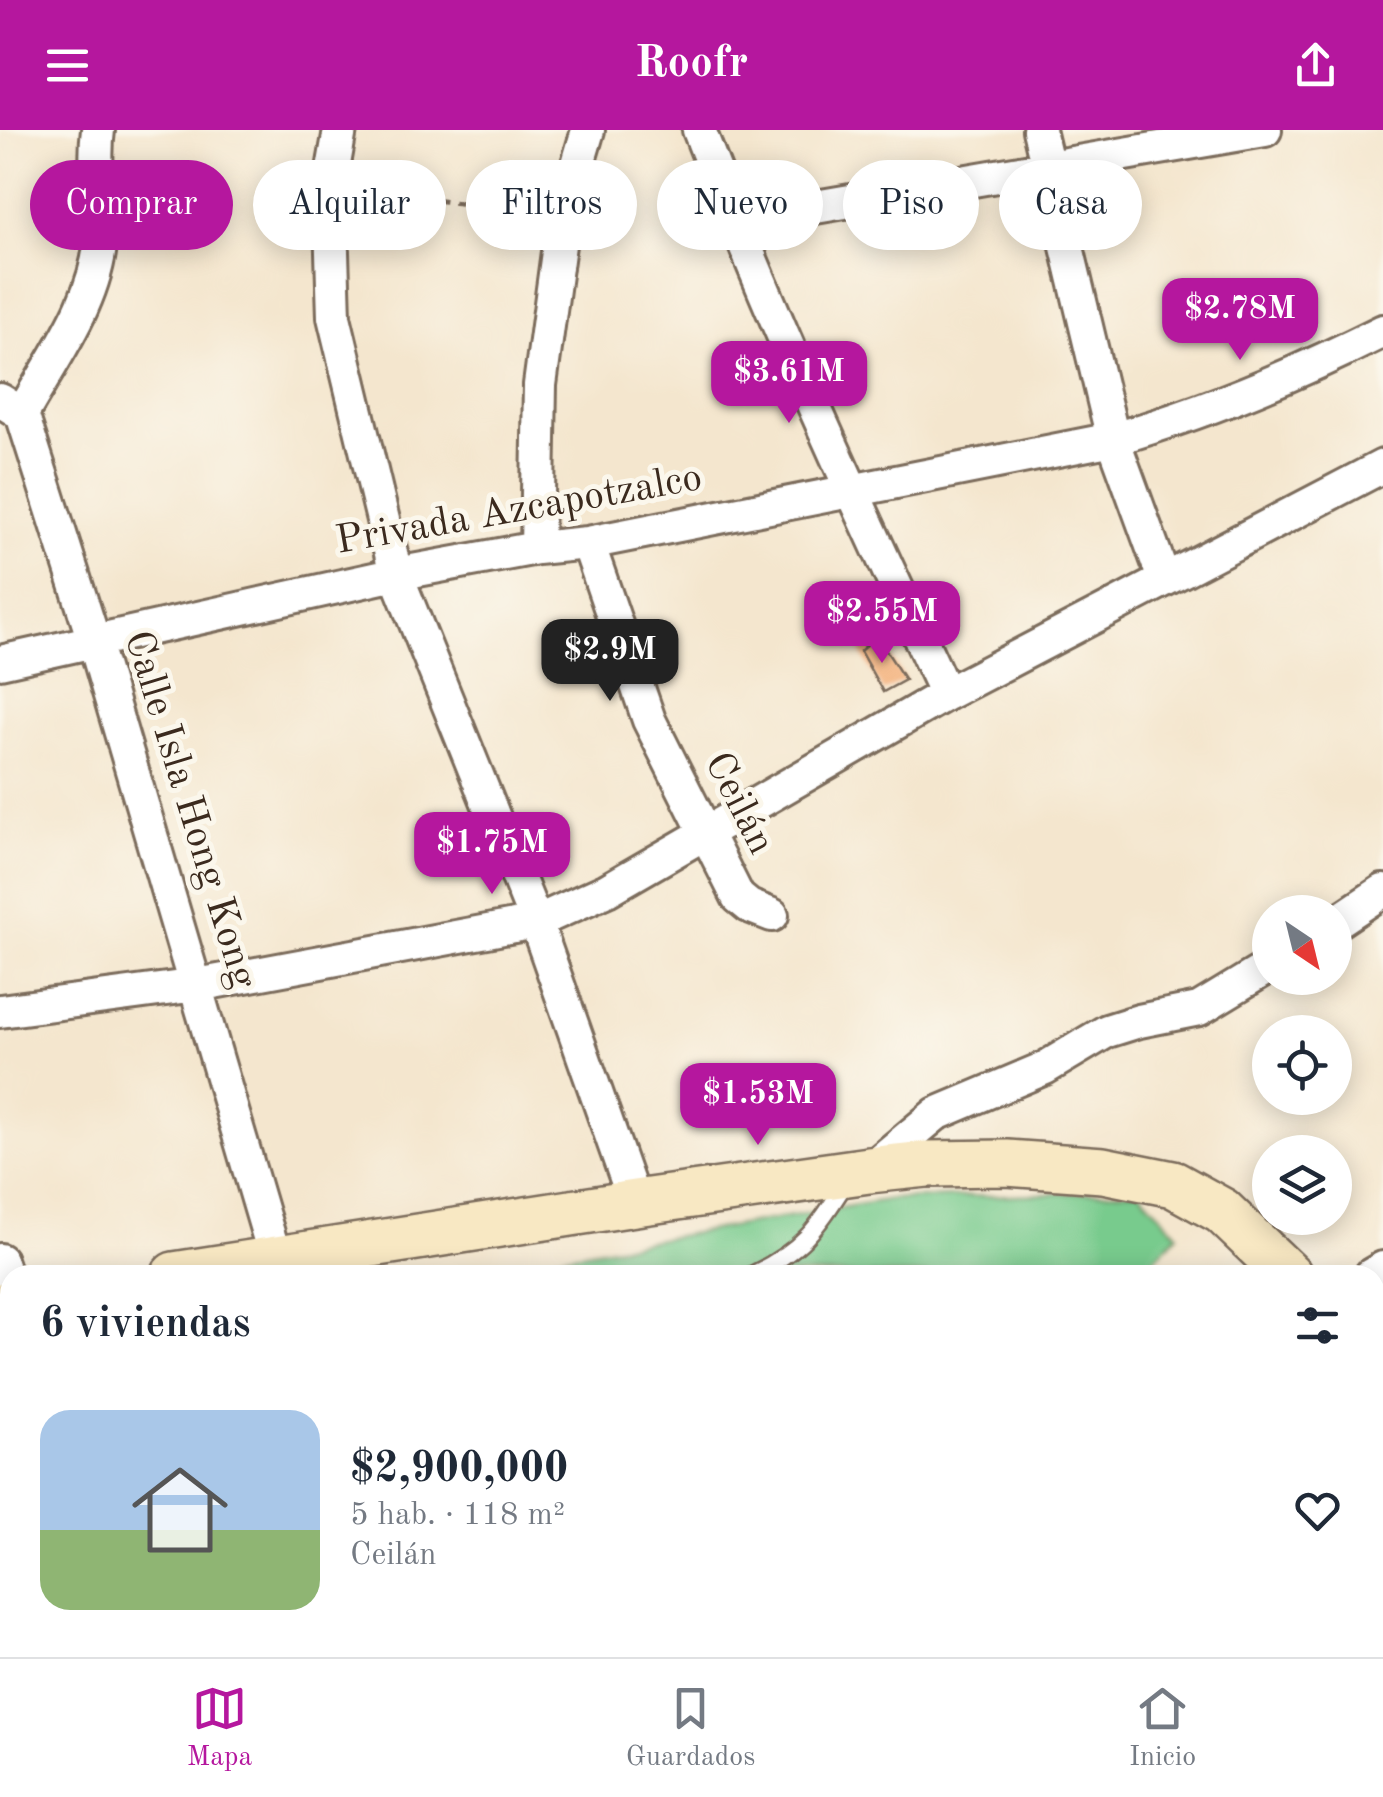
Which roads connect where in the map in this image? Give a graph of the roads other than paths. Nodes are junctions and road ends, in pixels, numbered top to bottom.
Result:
1 (98, 130) edge
2 (340, 130) edge
3 (588, 130) edge
4 (699, 130) edge
5 (1039, 130) edge
6 (1266, 130) edge
7 (711, 160) edge
8 (1046, 160) edge
9 (1098, 160) edge
10 (999, 177) edge
11 (823, 206) edge
12 (747, 250) edge
13 (1068, 250) edge
14 (1383, 331) edge
15 (11, 407) edge
16 (1113, 439) junction
17 (1383, 466) edge
18 (850, 490) junction
19 (588, 544) junction
20 (537, 548) junction
21 (396, 574) junction
22 (1164, 579) junction
23 (94, 640) junction
24 (0, 662) edge
25 (946, 694) junction
26 (706, 834) junction
27 (1383, 891) edge
28 (1352, 912) edge
29 (772, 915) dead end
30 (536, 922) junction
31 (1252, 977) edge
32 (198, 986) junction
33 (0, 1011) edge
34 (860, 1172) junction
35 (635, 1202) junction
36 (275, 1257) junction
37 (230, 1265) edge
38 (770, 1265) edge
39 (1279, 1265) edge

1 - 15 street
2 - 21 street
3 - 20 street
4 - 7 street
5 - 8 street
6 - 9 street
10 - 11 street
12 - 18 street
13 - 16 street
14 - 16 street, Privada Azcapotzalco
15 - 23 street, Calle Isla Hong Kong
16 - 18 street, Privada Azcapotzalco
16 - 22 street
17 - 22 street
18 - 19 street, Privada Azcapotzalco
18 - 25 street
19 - 20 street, Privada Azcapotzalco
19 - 26 street, Ceilán
20 - 21 street, Privada Azcapotzalco
21 - 23 street, Privada Azcapotzalco
21 - 30 street
22 - 25 street
23 - 24 street, Privada Azcapotzalco
23 - 32 street, Calle Isla Hong Kong
25 - 26 street
26 - 29 street, Ceilán
26 - 30 street
27 - 28 street
30 - 32 street
30 - 35 street
31 - 34 street
32 - 33 street
32 - 36 street, Calle Isla Hong Kong
34 - 35 street
34 - 38 lane
34 - 39 street
35 - 36 street
36 - 37 street

